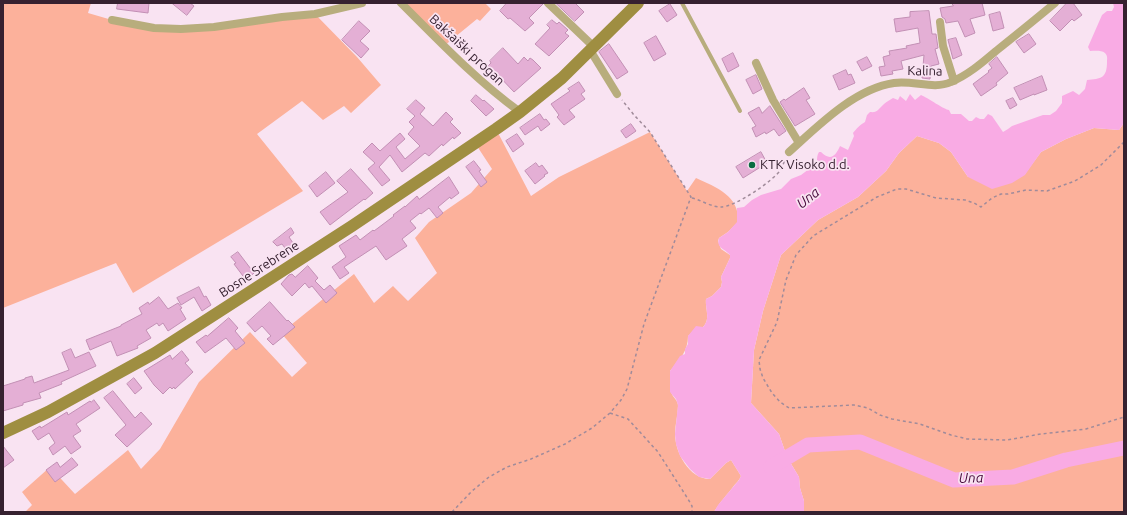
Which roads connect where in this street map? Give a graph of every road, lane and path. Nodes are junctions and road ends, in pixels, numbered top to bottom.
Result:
1 (362, 3) edge
2 (401, 3) edge
3 (548, 3) edge
4 (638, 3) edge
5 (682, 3) edge
6 (1055, 3) edge
7 (112, 20) dead end
8 (940, 22) dead end
9 (592, 48) junction
10 (756, 63) dead end
11 (954, 81) junction
12 (617, 94) joint
13 (740, 111) dead end
14 (520, 112) junction
15 (1124, 142) edge
16 (799, 143) junction
17 (789, 152) joint
18 (691, 197) junction
19 (610, 413) junction
20 (1124, 417) edge
21 (3, 433) edge
22 (452, 512) edge
23 (692, 512) edge

1 - 7 street
2 - 14 street, Bakšaiški progan
3 - 9 street
4 - 9 street, Bosne Srebrene
5 - 13 lane
6 - 11 street, Kalina
8 - 11 street
9 - 12 street
9 - 14 street, Bosne Srebrene
10 - 16 street
11 - 16 street, Kalina
12 - 18 path
14 - 21 street, Bosne Srebrene
15 - 20 path
16 - 17 street, Kalina
17 - 18 path
18 - 19 path
19 - 22 path
19 - 23 path

